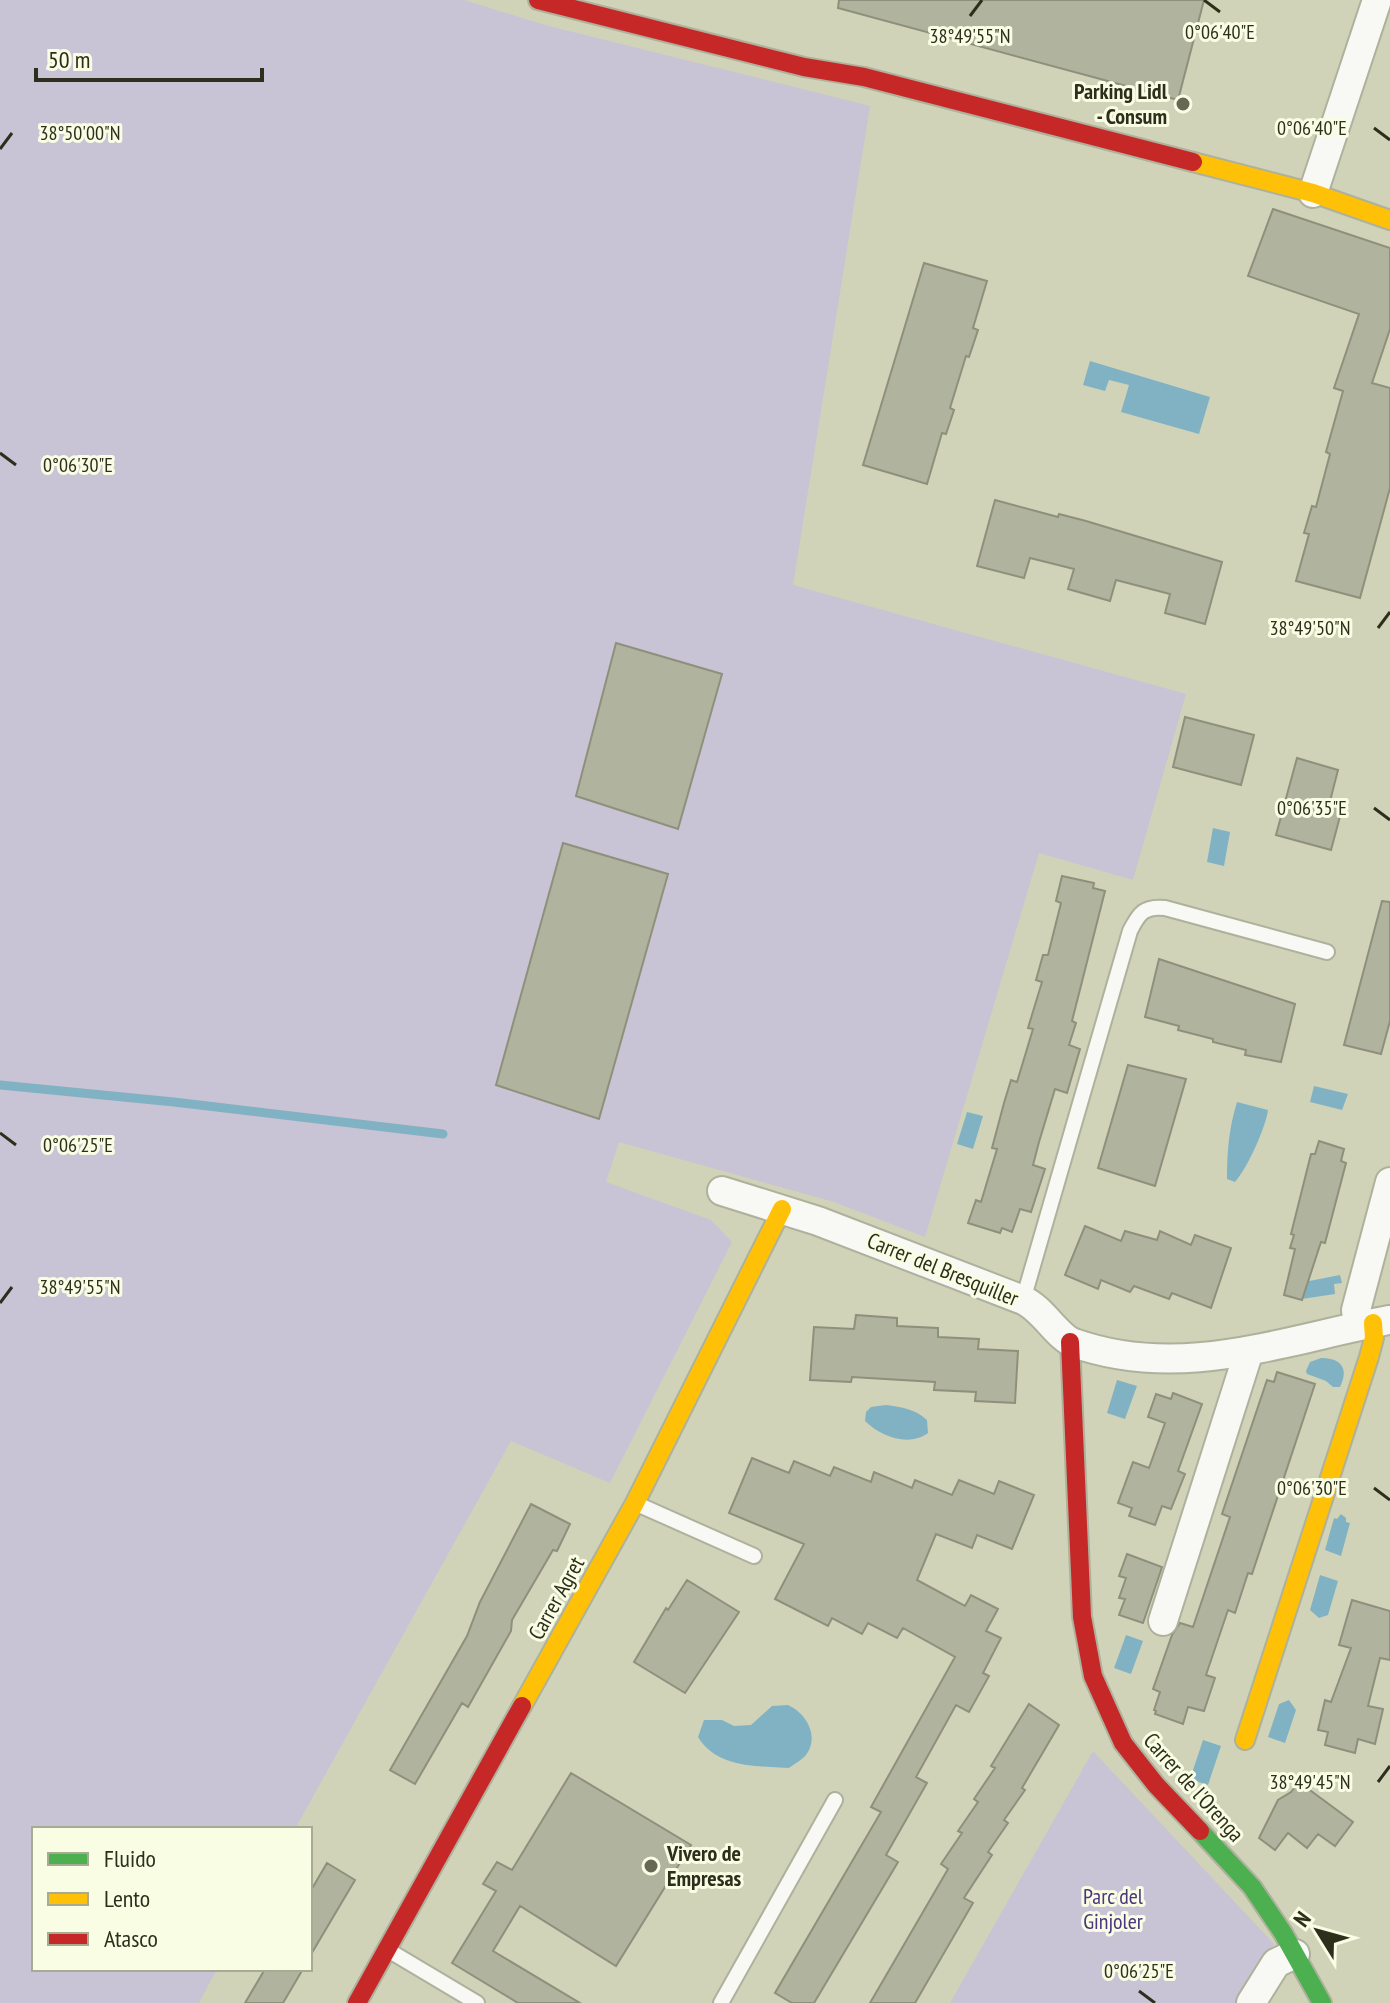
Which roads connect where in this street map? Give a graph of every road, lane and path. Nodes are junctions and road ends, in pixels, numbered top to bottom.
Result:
1 (538, 0) edge
2 (1377, 0) edge
3 (1313, 193) junction
4 (1390, 220) edge
5 (1327, 952) dead end
6 (1390, 1182) edge
7 (722, 1191) dead end
8 (782, 1209) junction
9 (1023, 1300) junction
10 (1374, 1323) edge
11 (1070, 1342) junction
12 (1249, 1351) junction
13 (635, 1503) junction
14 (754, 1556) dead end
15 (1163, 1621) dead end
16 (1245, 1740) dead end
17 (835, 1800) dead end
18 (388, 1950) junction
19 (1295, 1954) junction
20 (357, 2003) edge
21 (477, 2003) edge
22 (721, 2003) edge
23 (1251, 2003) edge
24 (1322, 2003) edge

1 - 3 street
2 - 3 street
3 - 4 street
5 - 9 lane
6 - 10 street
7 - 8 street, Carrer del Bresquiller
8 - 9 street, Carrer del Bresquiller
8 - 13 street, Carrer Agret
9 - 11 street, Carrer del Bresquiller
10 - 12 street
10 - 16 street
11 - 12 street
11 - 19 street, Carrer de l'Orenga
12 - 15 street
13 - 14 lane
13 - 18 street, Carrer Agret
17 - 22 lane
18 - 20 street, Carrer Agret
18 - 21 lane
19 - 23 street
19 - 24 street, Carrer de l'Orenga

